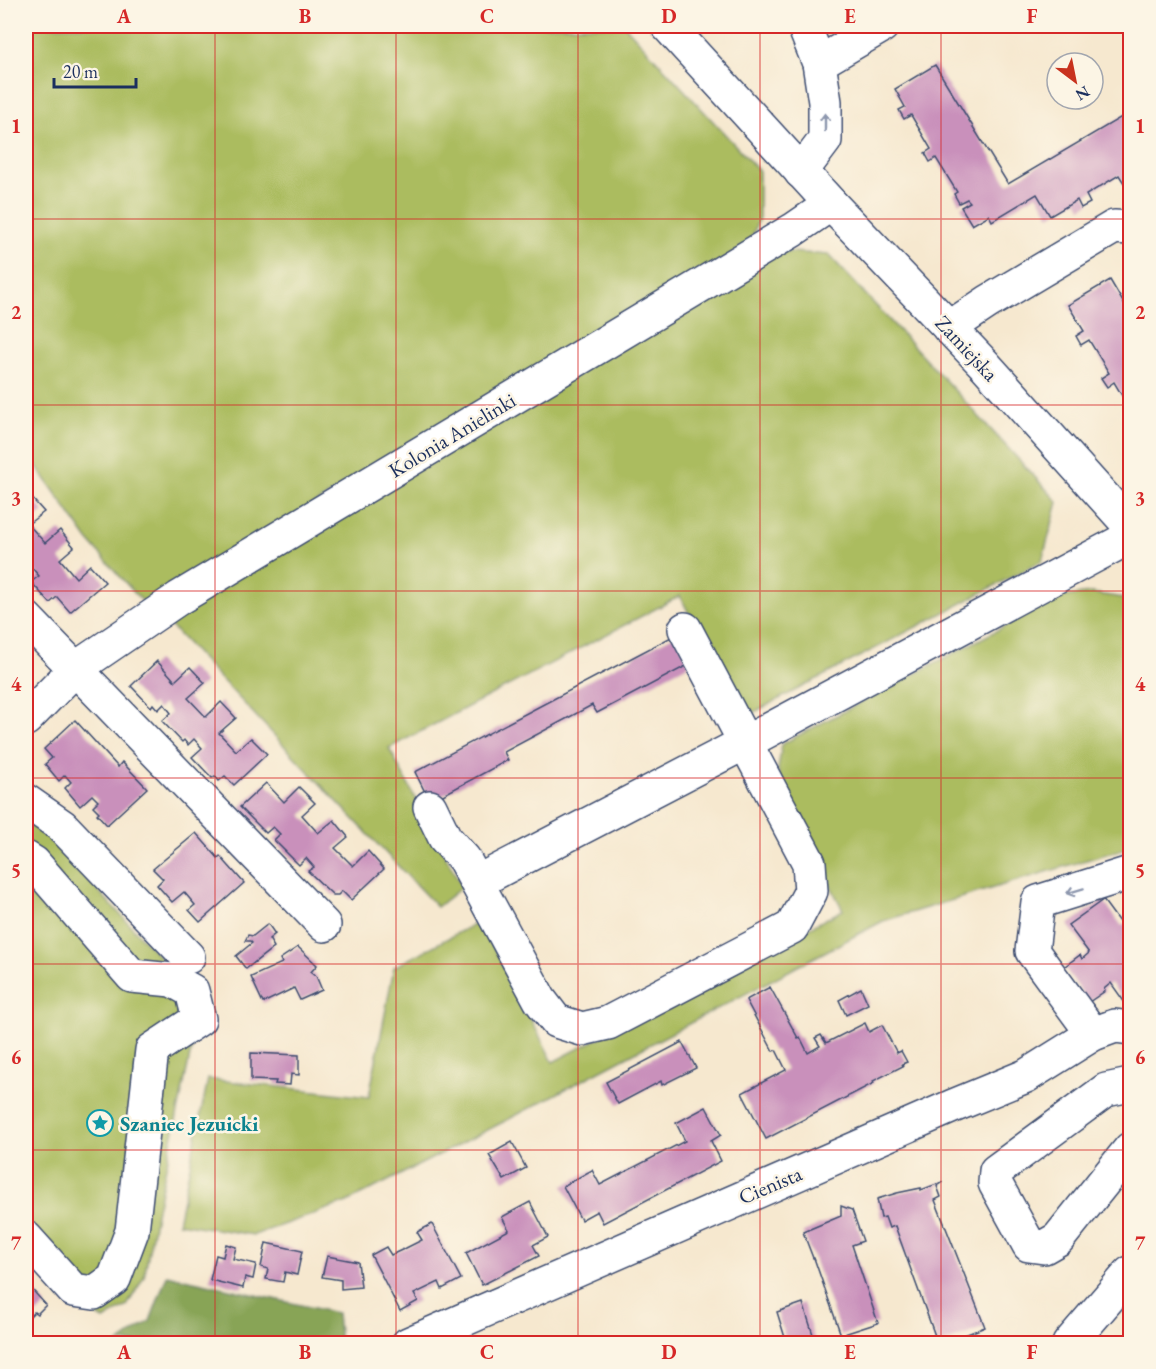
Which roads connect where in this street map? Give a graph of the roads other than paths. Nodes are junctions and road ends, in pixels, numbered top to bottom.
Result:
1 (668, 26) edge
2 (804, 26) edge
3 (882, 26) edge
4 (819, 63) junction
5 (801, 172) junction
6 (831, 204) junction
7 (1131, 228) edge
8 (949, 328) junction
9 (1131, 526) edge
10 (1131, 537) edge
11 (26, 618) edge
12 (685, 629) dead end
13 (75, 669) junction
14 (26, 720) edge
15 (746, 742) junction
16 (26, 801) edge
17 (430, 807) dead end
18 (26, 858) edge
19 (1131, 873) edge
20 (477, 882) junction
21 (324, 925) dead end
22 (188, 957) dead end
23 (1131, 1028) edge
24 (1093, 1034) junction
25 (1131, 1085) edge
26 (1131, 1149) edge
27 (26, 1238) edge
28 (1131, 1273) edge
29 (408, 1344) edge
30 (1069, 1344) edge

1 - 5 street, Zamiejska
2 - 4 street
3 - 4 street
5 -> 4 street
5 - 6 street, Zamiejska
6 - 8 street, Zamiejska
6 - 13 street, Kolonia Anielinki
7 - 8 street
8 - 9 street, Zamiejska
10 - 15 street
11 - 13 street
12 - 15 street
13 - 14 street, Kolonia Anielinki
13 - 21 street
15 - 20 street
15 - 20 street
16 - 22 street
17 - 20 street
18 - 27 street
19 -> 24 street
23 - 24 street, Cienista
24 - 29 street, Cienista
25 - 26 street
28 - 30 street

